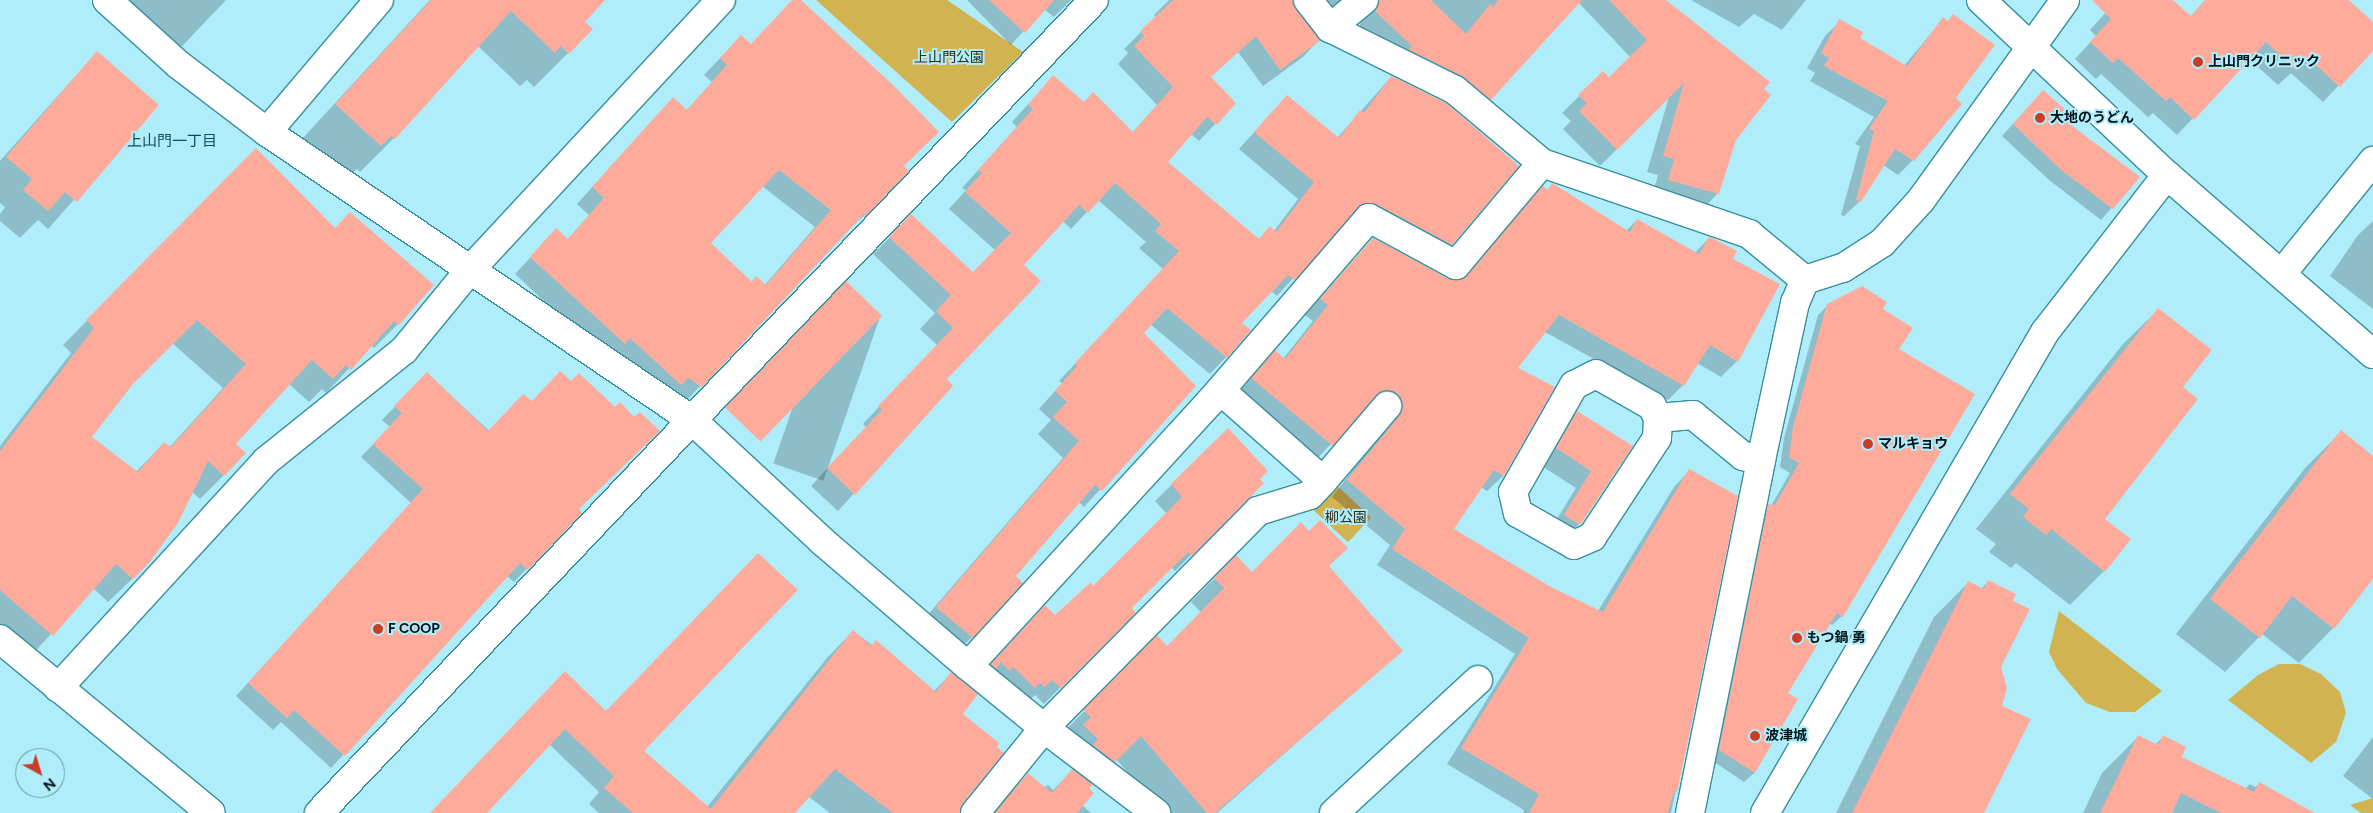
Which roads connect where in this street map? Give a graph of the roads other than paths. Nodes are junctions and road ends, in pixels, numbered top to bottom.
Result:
1 (107, 0) edge
2 (379, 0) edge
3 (721, 0) edge
4 (1094, 0) edge
5 (1308, 0) edge
6 (1364, 0) edge
7 (1982, 0) edge
8 (2065, 0) edge
9 (1330, 28) junction
10 (2034, 48) junction
11 (267, 132) junction
12 (2373, 160) edge
13 (1542, 164) junction
14 (2167, 175) junction
15 (469, 271) junction
16 (2282, 272) junction
17 (1805, 280) junction
18 (2373, 354) edge
19 (1220, 390) junction
20 (1387, 406) dead end
21 (1658, 418) junction
22 (692, 420) junction
23 (1762, 460) junction
24 (1323, 481) junction
25 (0, 639) edge
26 (968, 666) junction
27 (1478, 680) dead end
28 (58, 688) junction
29 (1044, 728) junction
30 (211, 813) edge
31 (318, 813) edge
32 (975, 813) edge
33 (1156, 813) edge
34 (1334, 813) edge
35 (1690, 813) edge
36 (1765, 813) edge

1 - 11 street
2 - 11 street
3 - 15 street
4 - 22 street
5 - 9 street
6 - 9 street
7 - 10 street
8 - 10 street
9 - 13 street
10 - 14 street
10 - 17 street
11 - 15 street
12 - 16 street
13 - 17 street
13 - 19 street
14 - 16 street
14 - 36 street
15 - 22 street
15 - 28 street
16 - 18 street
17 - 23 street
19 - 24 street
19 - 26 street
20 - 24 street
21 - 21 street
21 - 23 street
22 - 26 street
22 - 31 street
23 - 35 street
24 - 29 street
25 - 28 street
26 - 29 street
27 - 34 street
28 - 30 street
29 - 32 street
29 - 33 street

